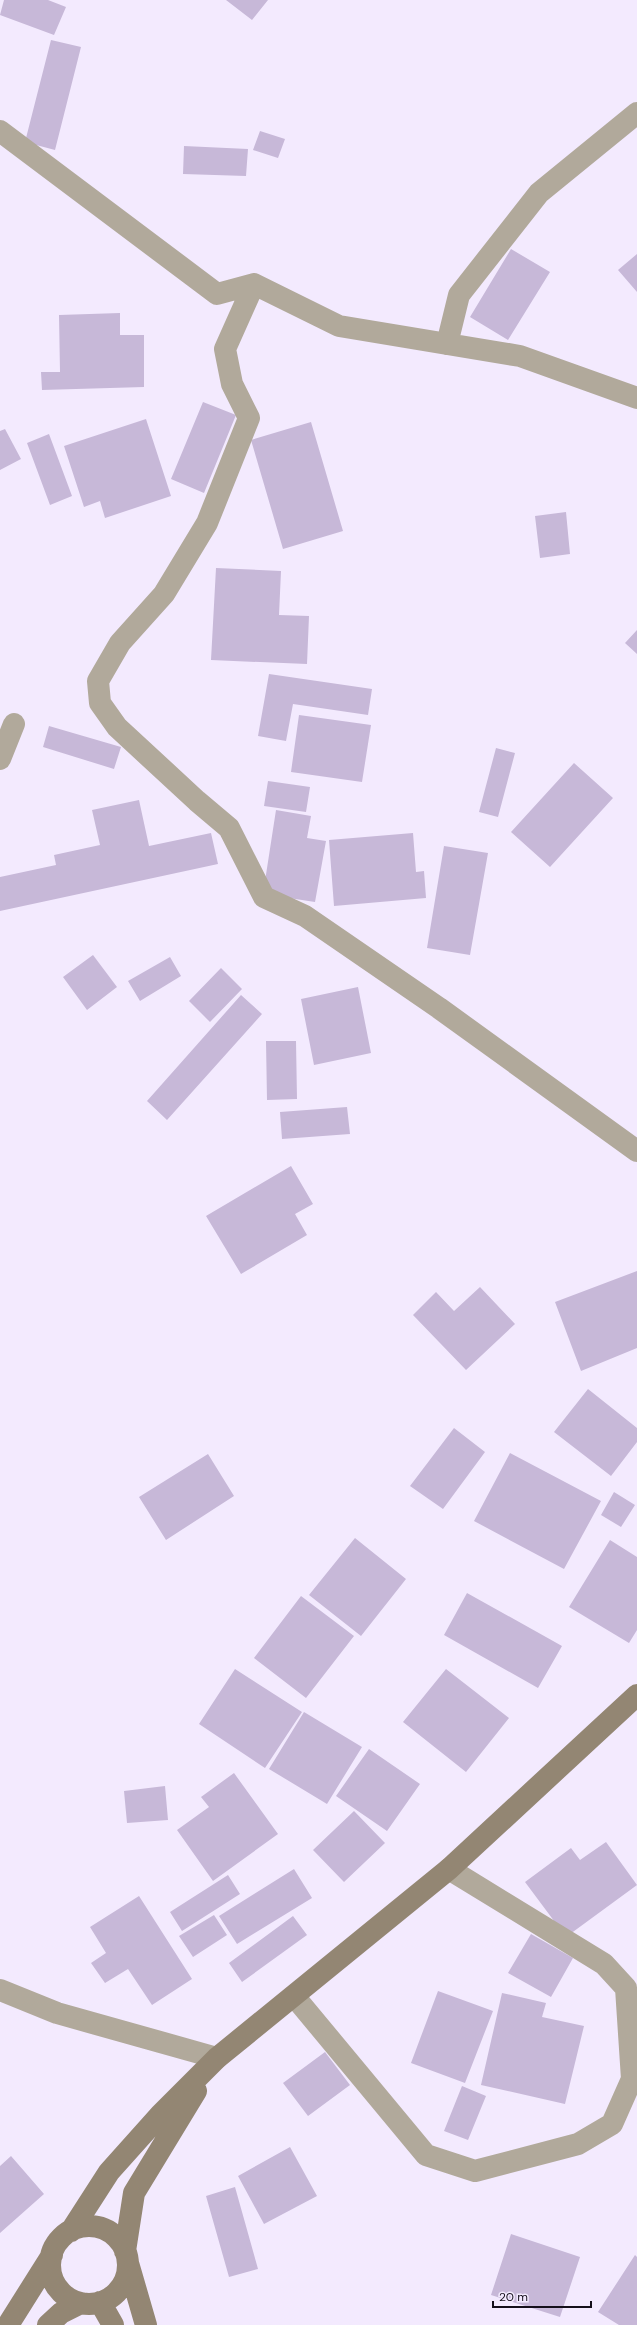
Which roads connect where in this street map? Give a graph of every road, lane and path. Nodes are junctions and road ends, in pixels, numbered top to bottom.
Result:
1 (637, 113) edge
2 (0, 131) edge
3 (254, 284) junction
4 (446, 344) junction
5 (637, 398) edge
6 (14, 724) dead end
7 (0, 759) edge
8 (637, 1151) edge
9 (637, 1695) edge
10 (449, 1869) junction
11 (0, 1990) edge
12 (294, 1996) junction
13 (217, 2058) junction
14 (70, 2231) junction
15 (52, 2254) junction
16 (127, 2256) junction
17 (90, 2303) junction
18 (8, 2325) edge
19 (48, 2325) edge
20 (113, 2325) edge
21 (146, 2325) edge

1 - 4 street
2 - 3 street
3 - 4 street
3 - 8 street
4 - 5 street
6 - 7 street
9 - 10 main road
10 - 12 main road
10 - 12 street
11 - 13 street
12 - 13 main road
13 - 14 main road
13 - 16 main road
14 - 15 main road
14 - 16 main road
15 - 17 main road
15 - 18 main road
16 - 17 main road
16 - 21 main road
17 - 19 main road
17 - 20 main road

